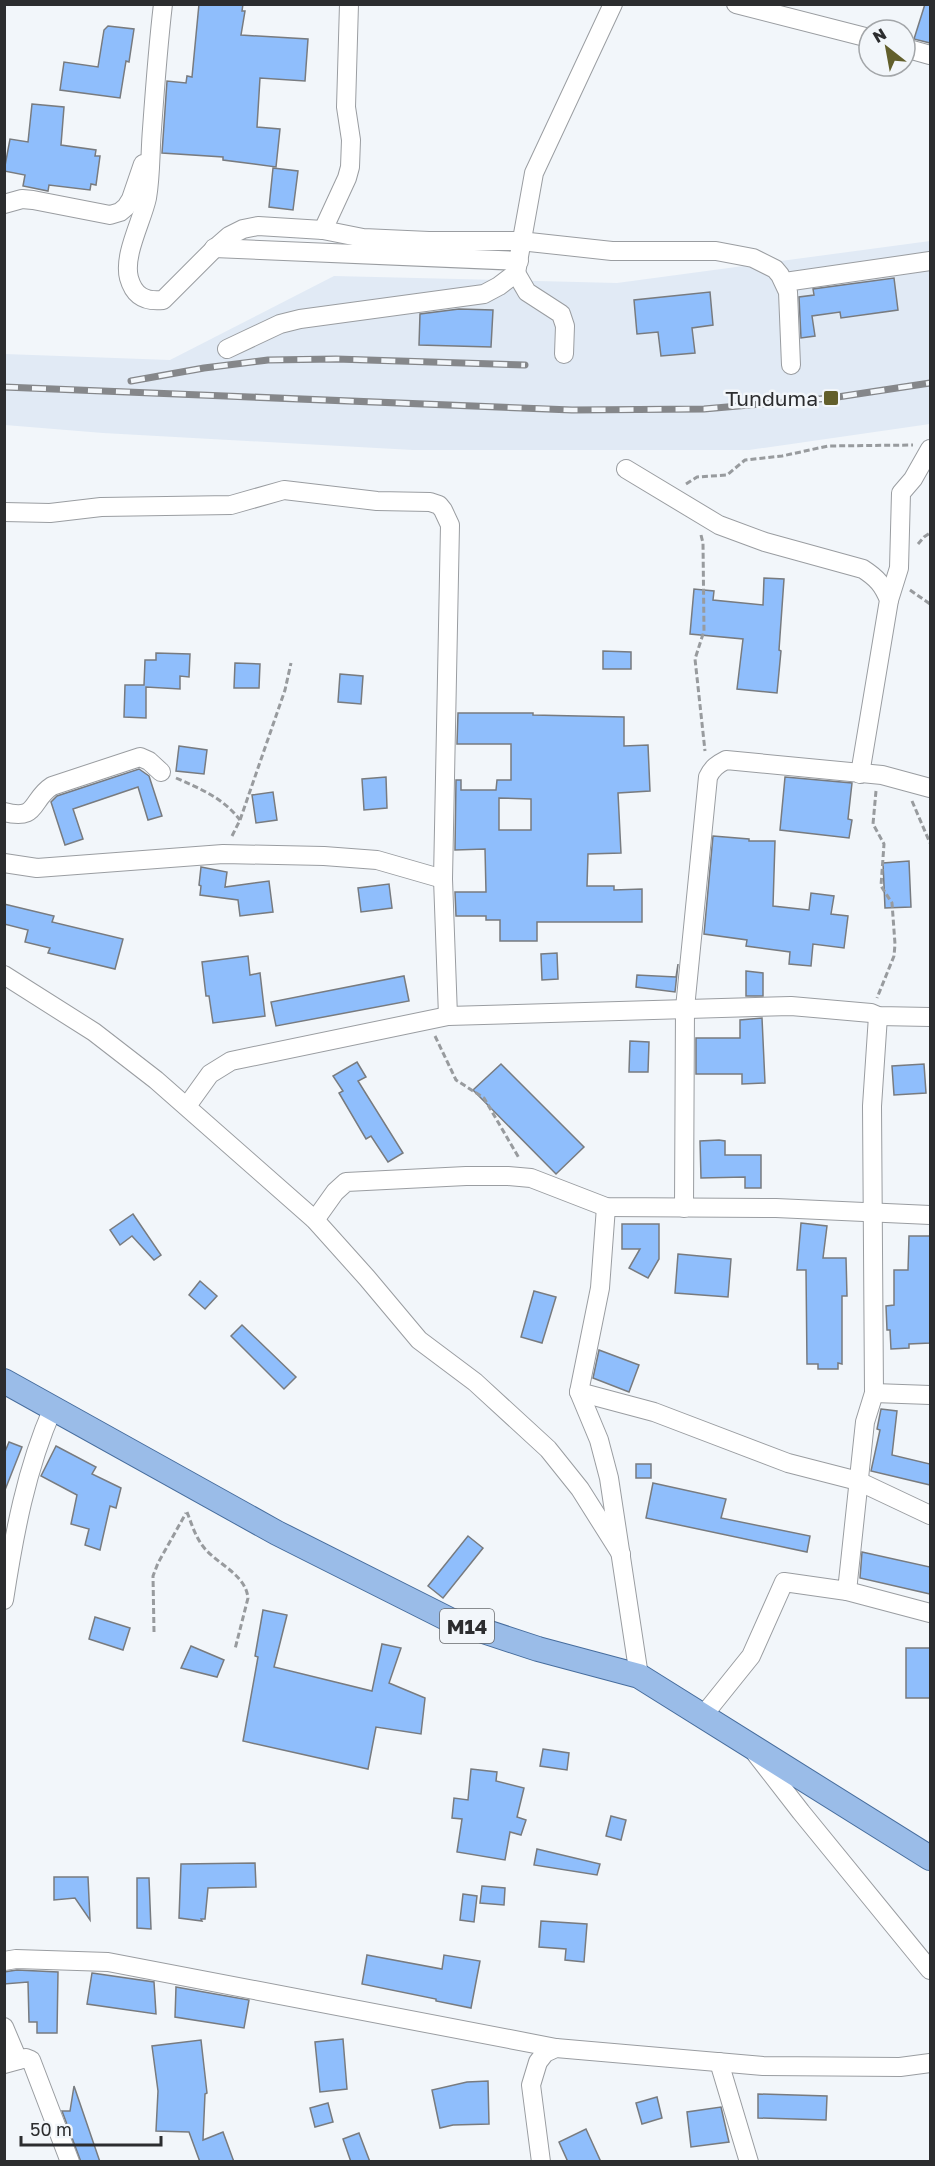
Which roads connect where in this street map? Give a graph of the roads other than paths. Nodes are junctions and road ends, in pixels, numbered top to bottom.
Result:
1 (163, 4) edge
2 (348, 4) edge
3 (613, 4) edge
4 (736, 4) edge
5 (857, 35) edge
6 (151, 138) junction
7 (4, 204) edge
8 (323, 230) junction
9 (520, 241) junction
10 (214, 249) junction
11 (930, 261) edge
12 (517, 267) junction
13 (785, 282) junction
14 (227, 349) dead end
15 (564, 354) dead end
16 (791, 365) dead end
17 (924, 447) edge
18 (626, 469) dead end
19 (4, 512) edge
20 (889, 600) junction
21 (161, 772) road end
22 (868, 775) junction
23 (930, 788) edge
24 (4, 812) edge
25 (4, 863) edge
26 (443, 879) junction
27 (4, 975) edge
28 (686, 1008) junction
29 (874, 1015) junction
30 (448, 1016) junction
31 (930, 1017) edge
32 (187, 1106) junction
33 (606, 1207) junction
34 (684, 1208) junction
35 (874, 1214) junction
36 (930, 1215) edge
37 (315, 1220) junction
38 (4, 1382) edge
39 (579, 1392) junction
40 (874, 1393) junction
41 (930, 1395) edge
42 (53, 1408) junction
43 (858, 1481) junction
44 (930, 1515) edge
45 (621, 1554) junction
46 (847, 1591) junction
47 (4, 1600) edge
48 (930, 1613) edge
49 (639, 1676) junction
50 (702, 1716) junction
51 (750, 1746) junction
52 (930, 1858) edge
53 (4, 1961) edge
54 (930, 1970) edge
55 (4, 2027) edge
56 (556, 2048) junction
57 (11, 2062) edge
58 (720, 2062) junction
59 (930, 2063) edge
60 (70, 2162) edge
61 (542, 2162) edge
62 (749, 2162) edge

1 - 6 street
2 - 8 street
3 - 9 street
4 - 5 street
6 - 7 street
6 - 10 street
8 - 9 street
8 - 10 street
9 - 12 street
9 - 13 street
10 - 12 street
11 - 13 street
12 - 14 street
12 - 15 street
13 - 16 street
17 - 20 street
18 - 20 street
19 - 26 street
20 - 22 street
21 - 24 street
22 - 23 street
22 - 28 street
25 - 26 street
26 - 30 street
27 - 32 street
28 - 29 street
28 - 30 street
28 - 34 street
29 - 31 street
29 - 35 street
30 - 32 street
32 - 37 street
33 - 34 street
33 - 37 street
33 - 39 street
34 - 35 street
35 - 36 street
35 - 40 street
37 - 45 street
38 - 42 main road, M14
39 - 43 street
39 - 45 street
40 - 41 street
40 - 43 street
42 - 47 street
42 - 49 main road, M14
43 - 44 street
43 - 46 street
45 - 49 street
46 - 48 street
46 - 50 street
49 - 50 main road, M14
50 - 51 main road, M14
51 - 52 main road, M14
51 - 54 street
53 - 56 street
55 - 57 street
56 - 58 street
56 - 61 street
57 - 60 street
58 - 59 street
58 - 62 street

